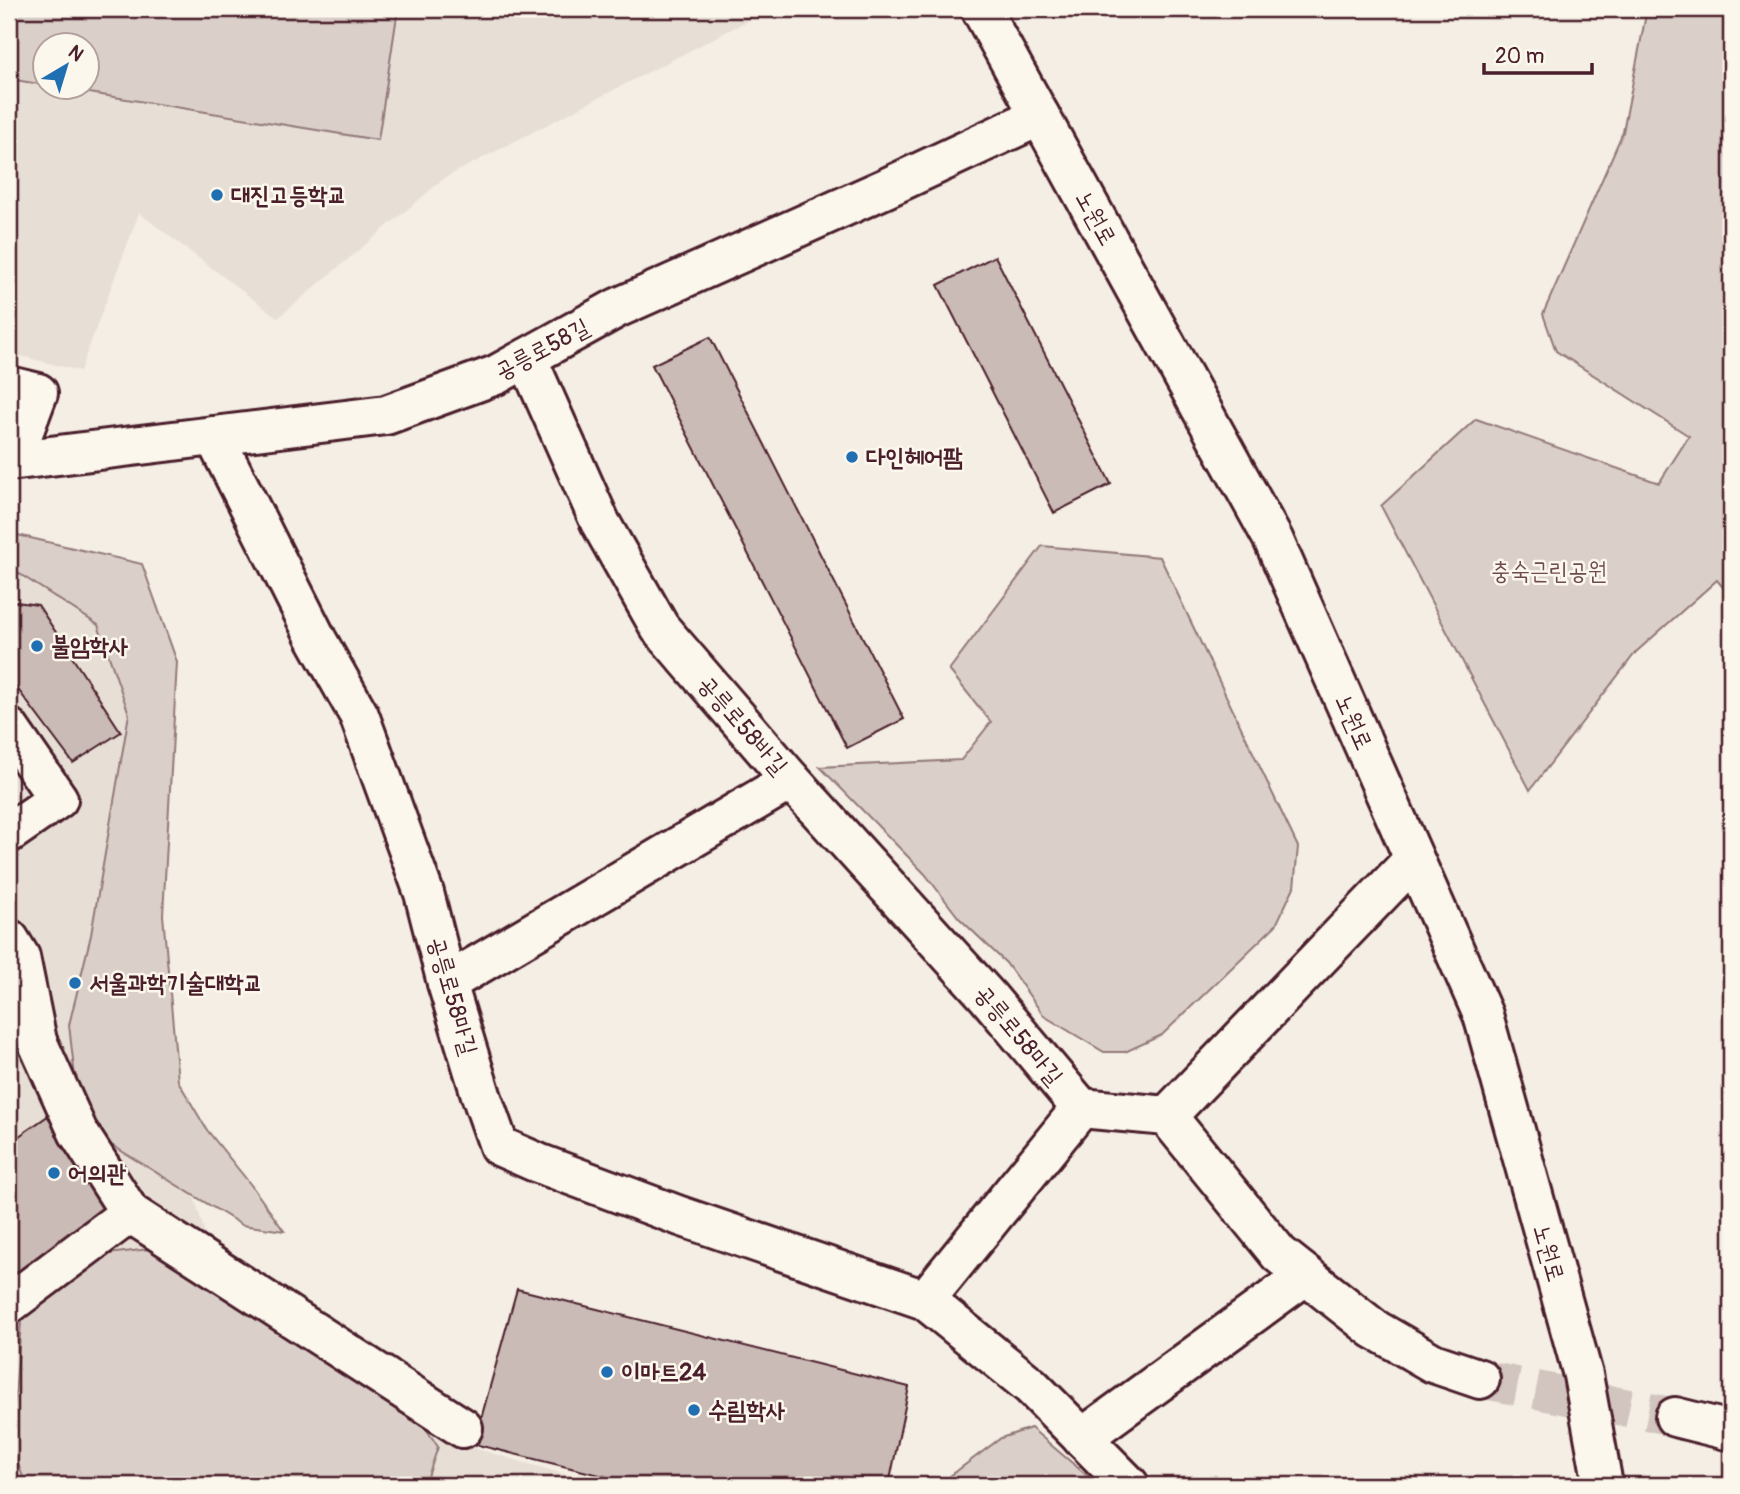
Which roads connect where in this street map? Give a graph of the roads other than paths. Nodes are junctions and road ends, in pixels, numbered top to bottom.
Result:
1 (981, 9) edge
2 (1040, 116) junction
3 (527, 358) junction
4 (9, 386) edge
5 (214, 436) junction
6 (11, 461) edge
7 (9, 728) edge
8 (791, 780) junction
9 (9, 833) edge
10 (1414, 859) junction
11 (9, 939) edge
12 (447, 983) junction
13 (1081, 1108) junction
14 (1167, 1116) junction
15 (130, 1213) junction
16 (1306, 1275) junction
17 (925, 1300) junction
18 (9, 1304) edge
19 (1480, 1379) tunnel mouth
20 (1675, 1417) tunnel mouth
21 (463, 1428) dead end
22 (1731, 1431) edge
23 (1082, 1438) junction
24 (1129, 1485) edge
25 (1603, 1485) edge

1 - 2 street, 노원로
2 - 3 street, 공릉로58길
2 - 10 street, 노원로
3 - 5 street, 공릉로58길
3 - 8 street, 공릉로58바길
4 - 6 street
5 - 6 street, 공릉로58길
5 - 12 street, 공릉로58마길
7 - 9 street
8 - 12 street, 공릉로58바길
8 - 13 street, 공릉로58마길
10 - 14 street
10 - 25 street, 노원로
11 - 15 street
12 - 17 street, 공릉로58마길
13 - 14 street
13 - 17 street, 공릉로58마길
14 - 16 street
15 - 18 street
15 - 21 street
16 - 19 street
16 - 23 street
17 - 23 street, 공릉로58마길
20 - 22 street
23 - 24 street, 공릉로58마길

